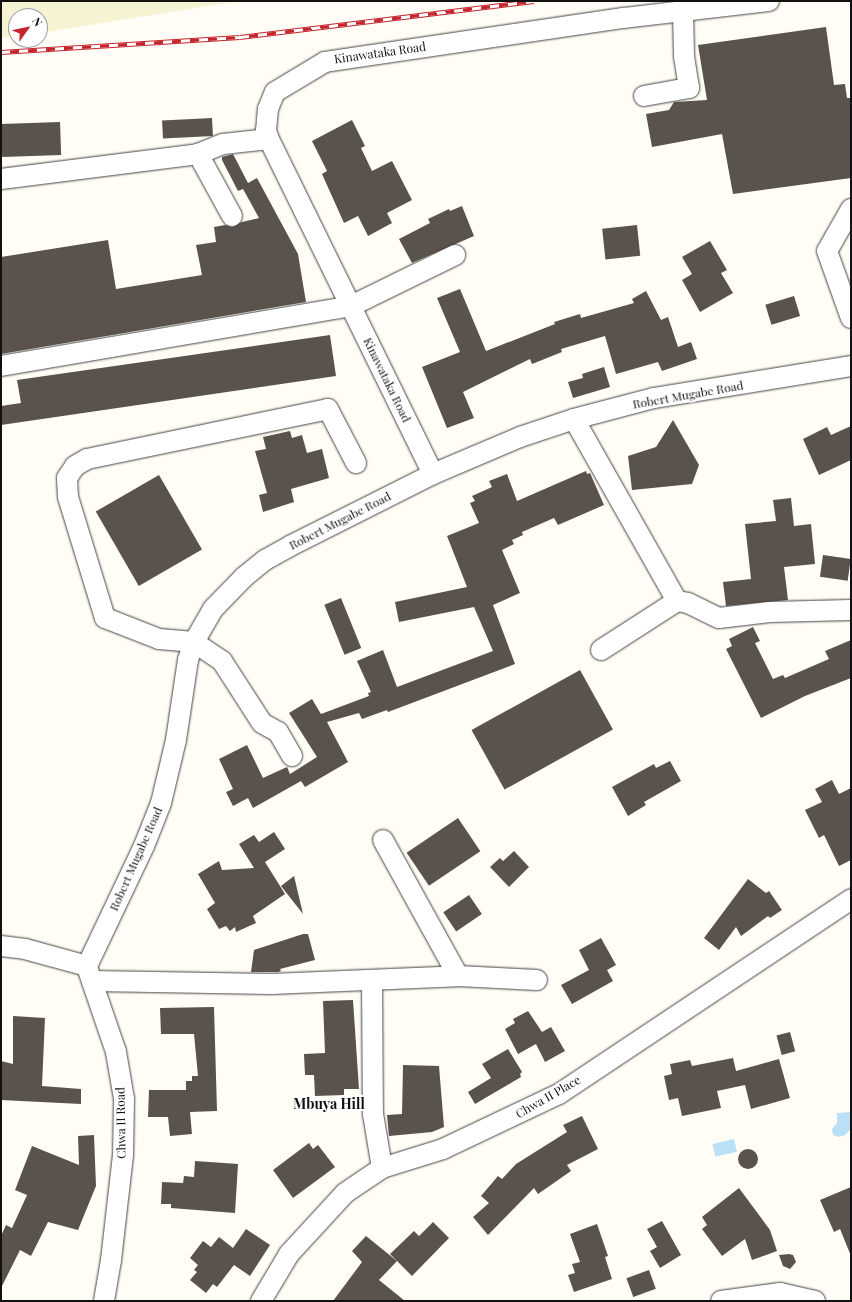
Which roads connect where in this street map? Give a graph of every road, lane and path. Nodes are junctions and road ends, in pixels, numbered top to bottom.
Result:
1 (769, 1) edge
2 (683, 12) junction
3 (644, 96) dead end
4 (269, 139) junction
5 (198, 154) junction
6 (1, 178) edge
7 (851, 209) edge
8 (232, 216) dead end
9 (455, 255) dead end
10 (351, 306) junction
11 (851, 318) edge
12 (1, 366) edge
13 (851, 366) edge
14 (574, 420) junction
15 (356, 463) dead end
16 (433, 474) junction
17 (677, 601) junction
18 (851, 610) edge
19 (194, 642) junction
20 (601, 650) dead end
21 (292, 756) dead end
22 (383, 840) dead end
23 (851, 899) edge
24 (1, 946) edge
25 (90, 974) junction
26 (458, 976) junction
27 (537, 980) dead end
28 (372, 981) junction
29 (382, 1168) junction
30 (104, 1301) edge
31 (261, 1301) edge
32 (721, 1301) edge
33 (815, 1301) edge

1 - 2 street, Kinawataka Road
2 - 3 street
2 - 4 street, Kinawataka Road
4 - 5 street
4 - 10 street, Kinawataka Road
5 - 6 street
5 - 8 street
7 - 11 street
9 - 10 street
10 - 12 street
10 - 16 street, Kinawataka Road
13 - 14 street, Robert Mugabe Road
14 - 16 street, Robert Mugabe Road
14 - 17 street
15 - 19 street
16 - 19 street, Robert Mugabe Road
17 - 18 street
17 - 20 street
19 - 21 street
19 - 25 street, Robert Mugabe Road
22 - 26 street
23 - 29 street, Chwa II Place
24 - 25 street
25 - 28 street
25 - 30 street, Chwa II Road
26 - 27 street
26 - 28 street
28 - 29 street
29 - 31 street, Chwa II Place
32 - 33 street

